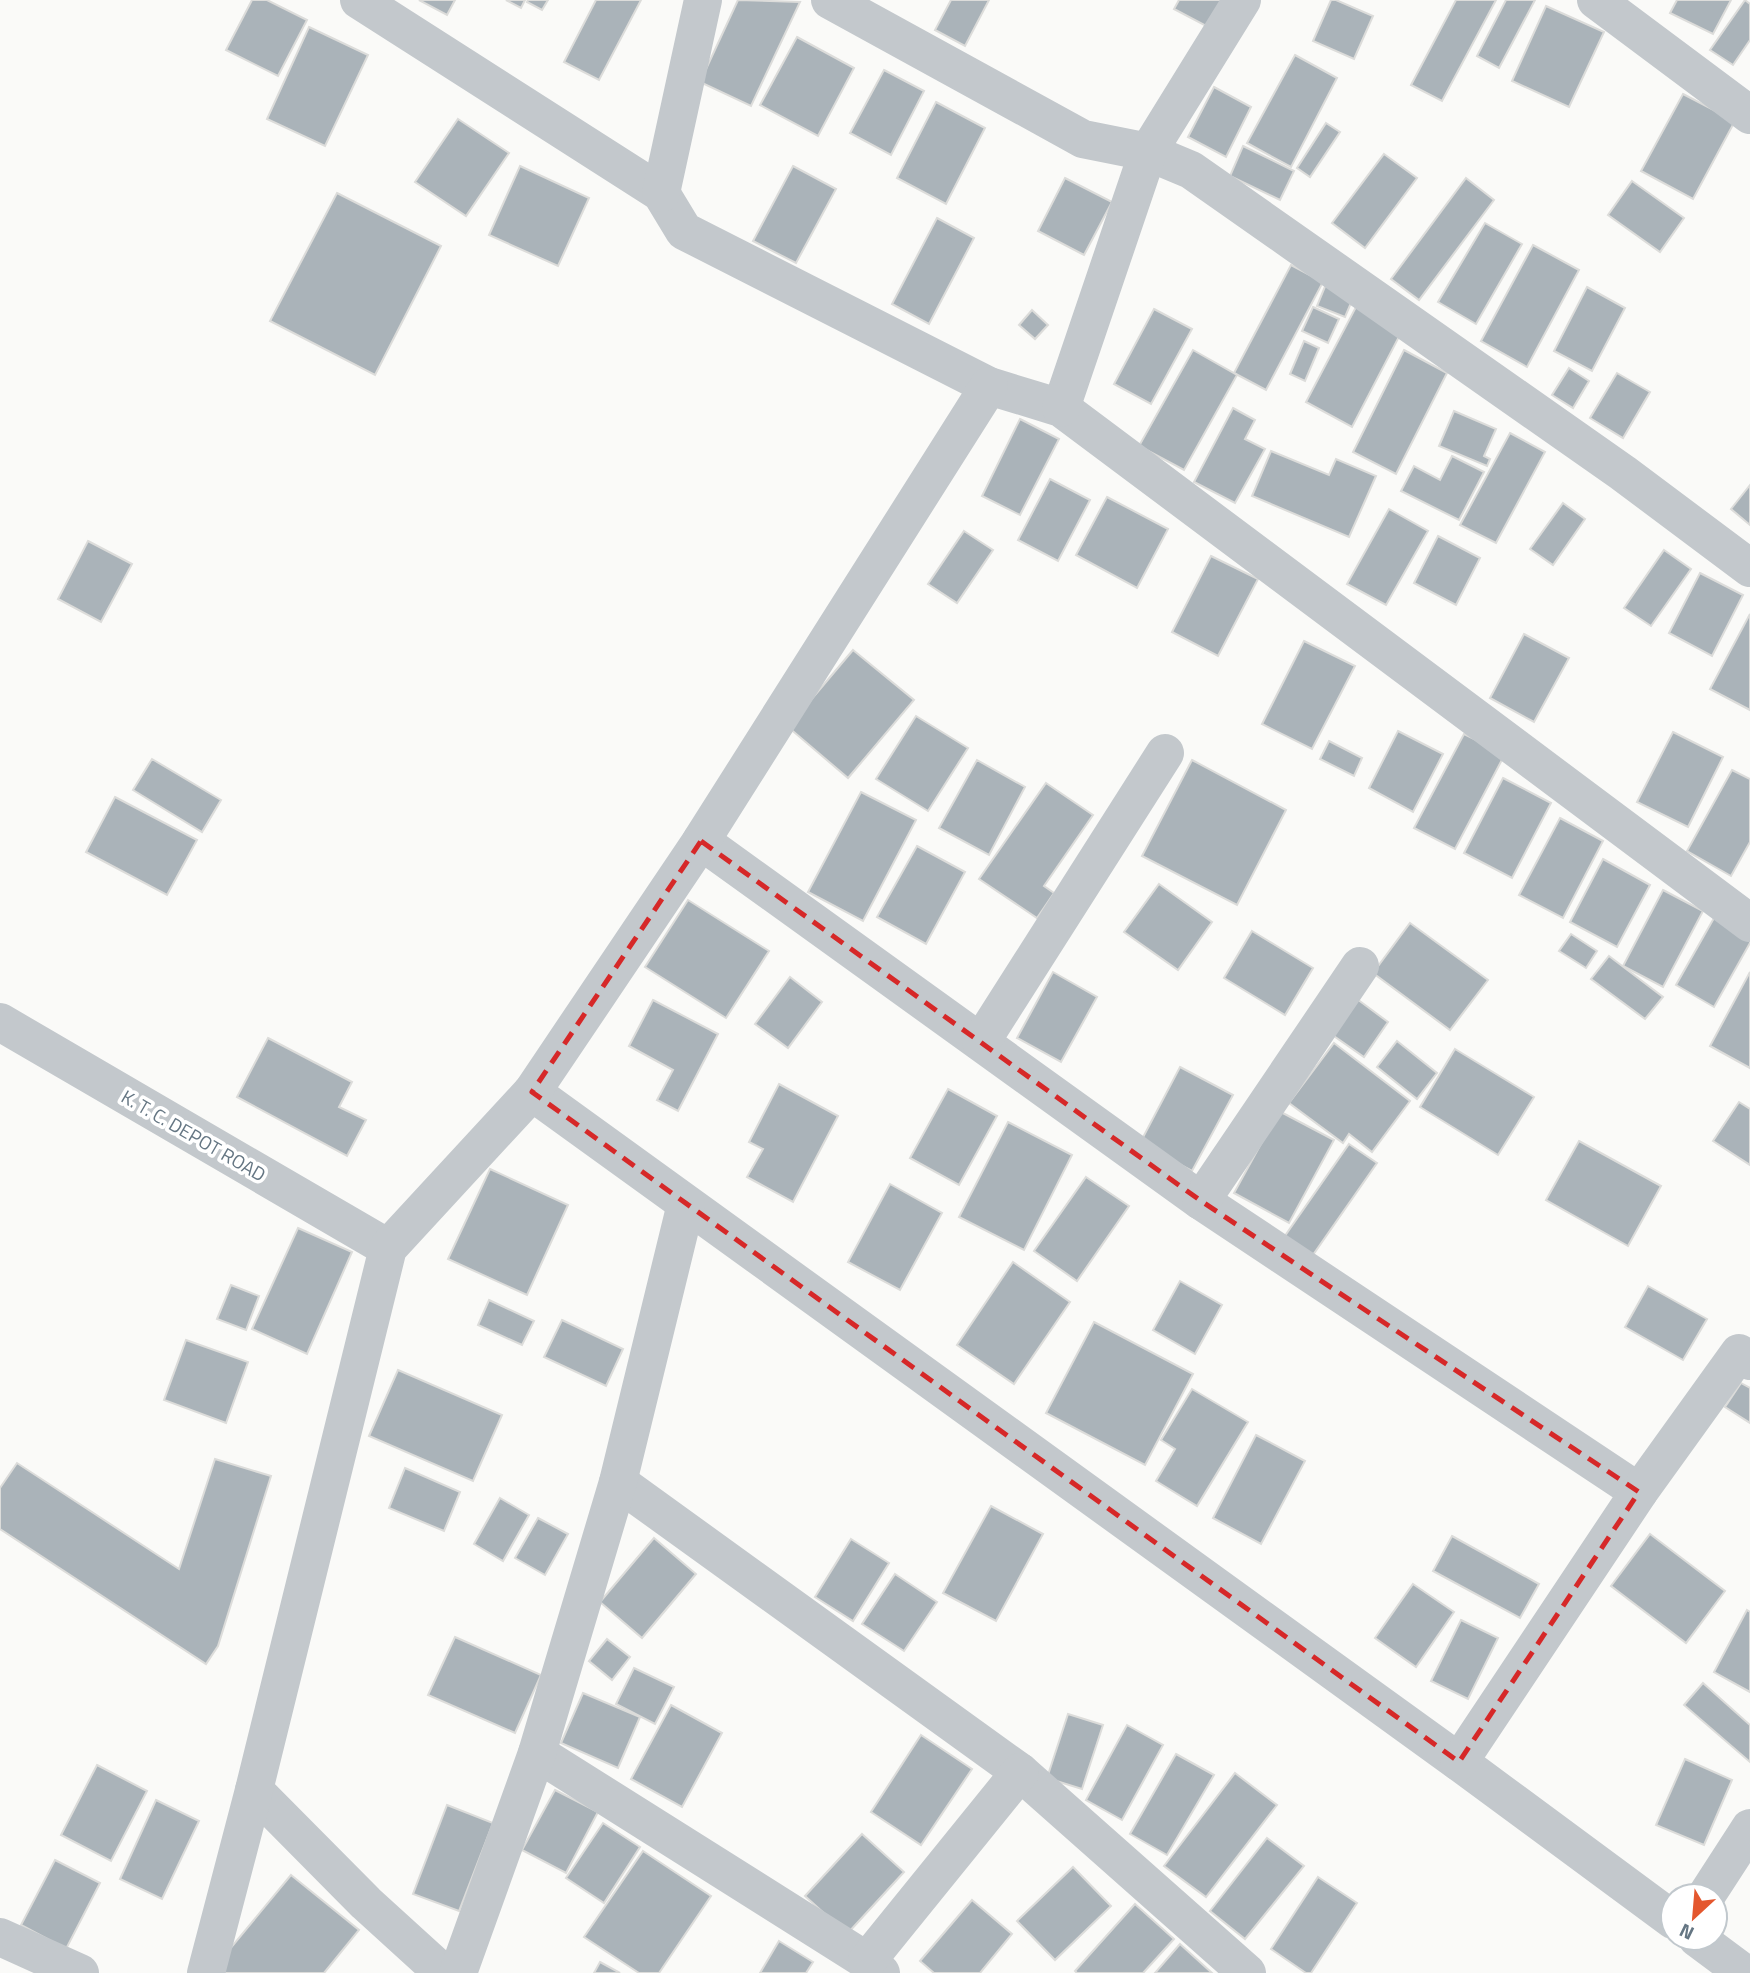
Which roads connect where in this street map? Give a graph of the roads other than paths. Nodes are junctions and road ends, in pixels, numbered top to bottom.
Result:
1 (359, 0) edge
2 (703, 0) edge
3 (830, 0) edge
4 (1242, 0) edge
5 (1596, 0) edge
6 (1750, 115) edge
7 (1148, 152) junction
8 (661, 193) junction
9 (989, 386) junction
10 (1061, 408) junction
11 (1750, 568) edge
12 (1165, 753) dead end
13 (701, 841) junction
14 (1750, 923) edge
15 (1360, 966) dead end
16 (0, 1022) edge
17 (981, 1042) junction
18 (532, 1092) junction
19 (1201, 1201) junction
20 (686, 1204) junction
21 (388, 1248) junction
22 (1746, 1351) edge
23 (618, 1482) junction
24 (1639, 1492) junction
25 (537, 1753) junction
26 (1460, 1762) junction
27 (1020, 1772) junction
28 (254, 1790) junction
29 (1750, 1828) edge
30 (1715, 1882) edge
31 (1659, 1910) edge
32 (0, 1937) edge
33 (1716, 1952) edge
34 (874, 1967) edge
35 (80, 1973) edge
36 (206, 1973) edge
37 (443, 1973) edge
38 (458, 1973) edge
39 (1247, 1973) edge
40 (1744, 1973) edge

1 - 8 street
2 - 8 street
3 - 7 street
4 - 7 street
5 - 6 street
7 - 10 street
7 - 11 street
8 - 9 street
9 - 10 street
9 - 13 street
10 - 14 street
12 - 17 street
13 - 17 street
13 - 18 street
15 - 19 street
16 - 21 street, K. T. C. DEPOT ROAD
17 - 19 street
18 - 20 street
18 - 21 street
19 - 24 street
20 - 23 street
20 - 26 street
21 - 28 street
22 - 24 street
23 - 25 street
23 - 27 street
24 - 26 street
25 - 34 street
25 - 38 street
26 - 31 street
27 - 34 street
27 - 39 street
28 - 36 street
28 - 37 street
29 - 30 street
32 - 35 street
33 - 40 street

